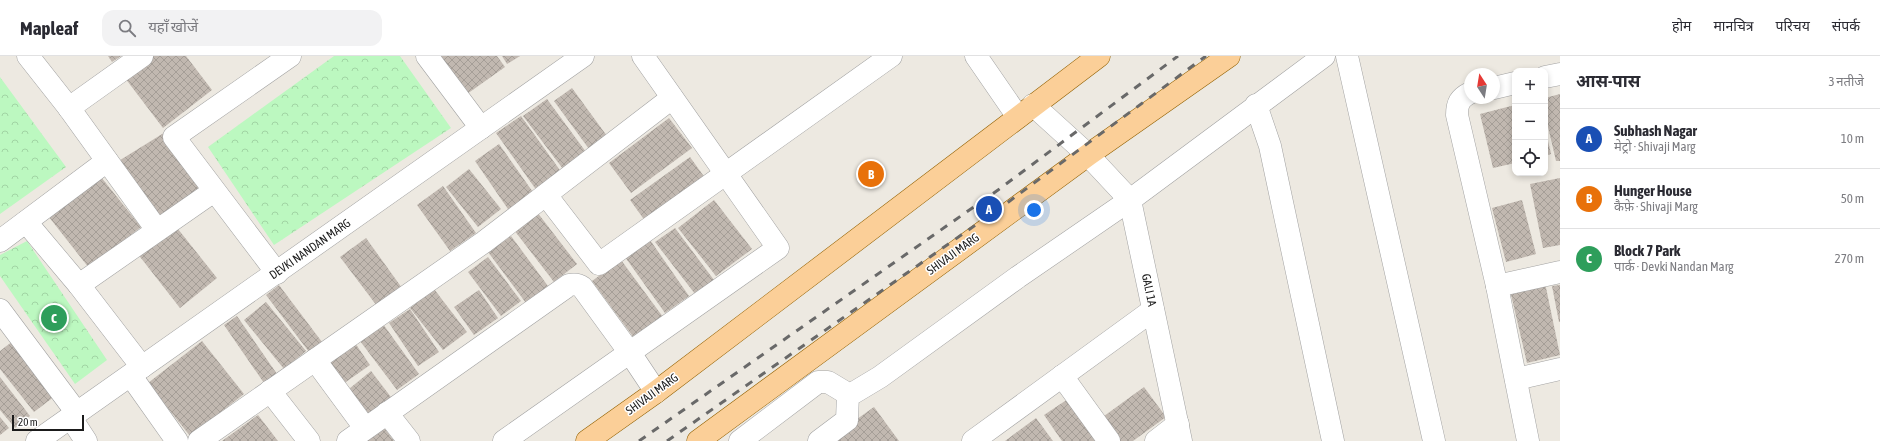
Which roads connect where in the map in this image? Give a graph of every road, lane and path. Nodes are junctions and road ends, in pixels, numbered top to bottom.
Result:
1 (28, 56) edge
2 (142, 56) edge
3 (427, 56) edge
4 (583, 56) edge
5 (642, 56) edge
6 (891, 56) edge
7 (976, 56) edge
8 (1229, 56) edge
9 (1324, 56) edge
10 (1347, 56) edge
11 (282, 58) edge
12 (1087, 60) edge
13 (1560, 74) edge
14 (1548, 76) edge
15 (1512, 84) edge
16 (1500, 87) edge
17 (1464, 97) edge
18 (672, 98) junction
19 (1256, 105) junction
20 (69, 108) junction
21 (1026, 111) junction
22 (481, 128) junction
23 (1088, 155) junction
24 (107, 161) junction
25 (726, 174) junction
26 (214, 191) junction
27 (546, 195) junction
28 (1130, 200) junction
29 (26, 222) junction
30 (157, 230) junction
31 (0, 241) edge
32 (1560, 272) edge
33 (277, 273) junction
34 (79, 285) junction
35 (1497, 286) junction
36 (0, 310) edge
37 (1153, 310) junction
38 (7, 335) edge
39 (630, 353) junction
40 (315, 360) junction
41 (1560, 369) edge
42 (136, 371) junction
43 (1062, 376) junction
44 (1516, 379) junction
45 (270, 391) junction
46 (656, 392) junction
47 (848, 394) junction
48 (387, 413) junction
49 (74, 416) junction
50 (366, 428) junction
51 (1179, 433) edge
52 (37, 441) edge
53 (86, 441) edge
54 (177, 441) edge
55 (199, 441) edge
56 (309, 441) edge
57 (348, 441) edge
58 (409, 441) edge
59 (504, 441) edge
60 (587, 441) edge
61 (698, 441) edge
62 (740, 441) edge
63 (819, 441) edge
64 (973, 441) edge
65 (1109, 441) edge
66 (1156, 441) edge
67 (1333, 441) edge
68 (1434, 441) edge
69 (1528, 441) edge

1 - 20 street
2 - 20 street
3 - 22 street
4 - 22 street, DEVKI NANDAN MARG
5 - 18 street
6 - 25 street
7 - 21 street
8 - 23 main road, SHIVAJI MARG
9 - 19 street
10 - 68 street
11 - 26 street
12 - 21 main road, SHIVAJI MARG
13 - 14 street
15 - 16 street
17 - 35 street
18 - 25 street
18 - 27 street
19 - 28 street
19 - 67 street
20 - 24 street
21 - 23 street
21 - 46 main road, SHIVAJI MARG
22 - 33 street, DEVKI NANDAN MARG
23 - 28 street
23 - 61 main road, SHIVAJI MARG
24 - 29 street
24 - 30 street
25 - 27 street
25 - 39 street
26 - 30 street
26 - 33 street
27 - 40 street
28 - 37 street, GALI 1A
28 - 47 street
29 - 31 street
29 - 34 street
30 - 34 street
32 - 35 street
33 - 42 street, DEVKI NANDAN MARG
34 - 42 street
35 - 44 street
36 - 38 street
37 - 43 street
37 - 51 street, GALI 1A
38 - 49 street
39 - 46 street
39 - 48 street
39 - 59 street
40 - 45 street
40 - 50 street
41 - 44 street
42 - 49 street, DEVKI NANDAN MARG
42 - 54 street
43 - 64 street
43 - 65 street
44 - 69 street
45 - 55 street
45 - 56 street
46 - 60 main road, SHIVAJI MARG
47 - 62 street
47 - 63 street
48 - 50 street
48 - 58 street
49 - 52 street, DEVKI NANDAN MARG
49 - 53 street
50 - 57 street
51 - 66 street

